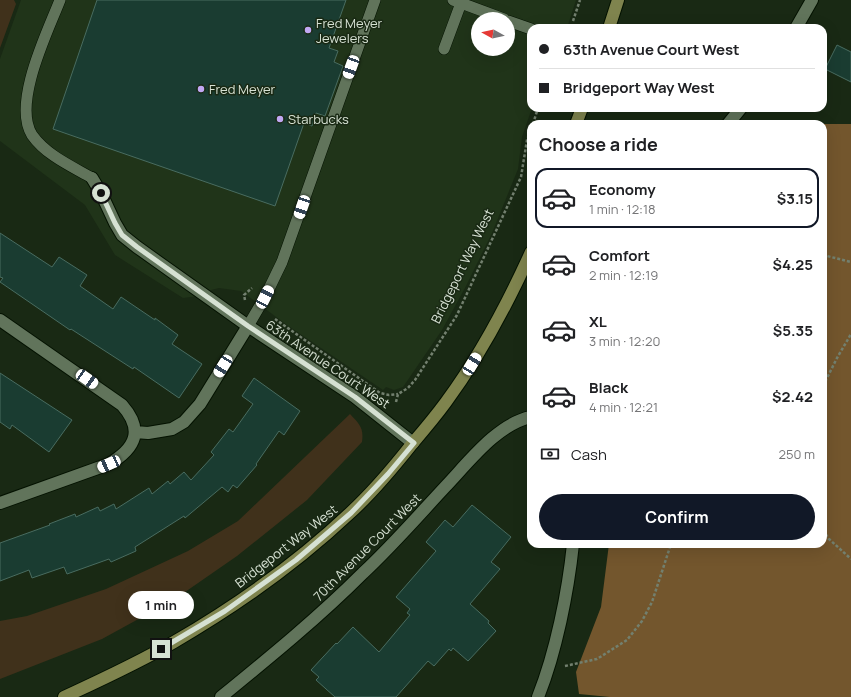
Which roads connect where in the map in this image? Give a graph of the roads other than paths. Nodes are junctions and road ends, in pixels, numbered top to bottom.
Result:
1 (60, 0) edge
2 (375, 0) edge
3 (618, 0) edge
4 (812, 0) edge
5 (457, 1) edge
6 (486, 12) edge
7 (515, 23) edge
8 (610, 24) edge
9 (798, 24) edge
10 (527, 27) edge
11 (444, 49) dead end
12 (738, 112) edge
13 (731, 120) edge
14 (92, 178) joint
15 (527, 260) edge
16 (0, 320) edge
17 (248, 326) junction
18 (527, 419) edge
19 (135, 432) junction
20 (414, 443) junction
21 (0, 502) edge
22 (573, 548) edge
23 (64, 697) edge
24 (221, 697) edge
25 (538, 697) edge

1 - 14 lane
2 - 17 lane
3 - 8 main road
4 - 9 street
5 - 6 lane
5 - 11 lane
7 - 10 lane
12 - 13 street
14 - 17 street, 63th Avenue Court West
15 - 20 main road, Bridgeport Way West
16 - 19 street
17 - 19 street
17 - 20 street, 63th Avenue Court West
18 - 24 street, 70th Avenue Court West
19 - 21 street
20 - 23 main road, Bridgeport Way West
22 - 25 street

